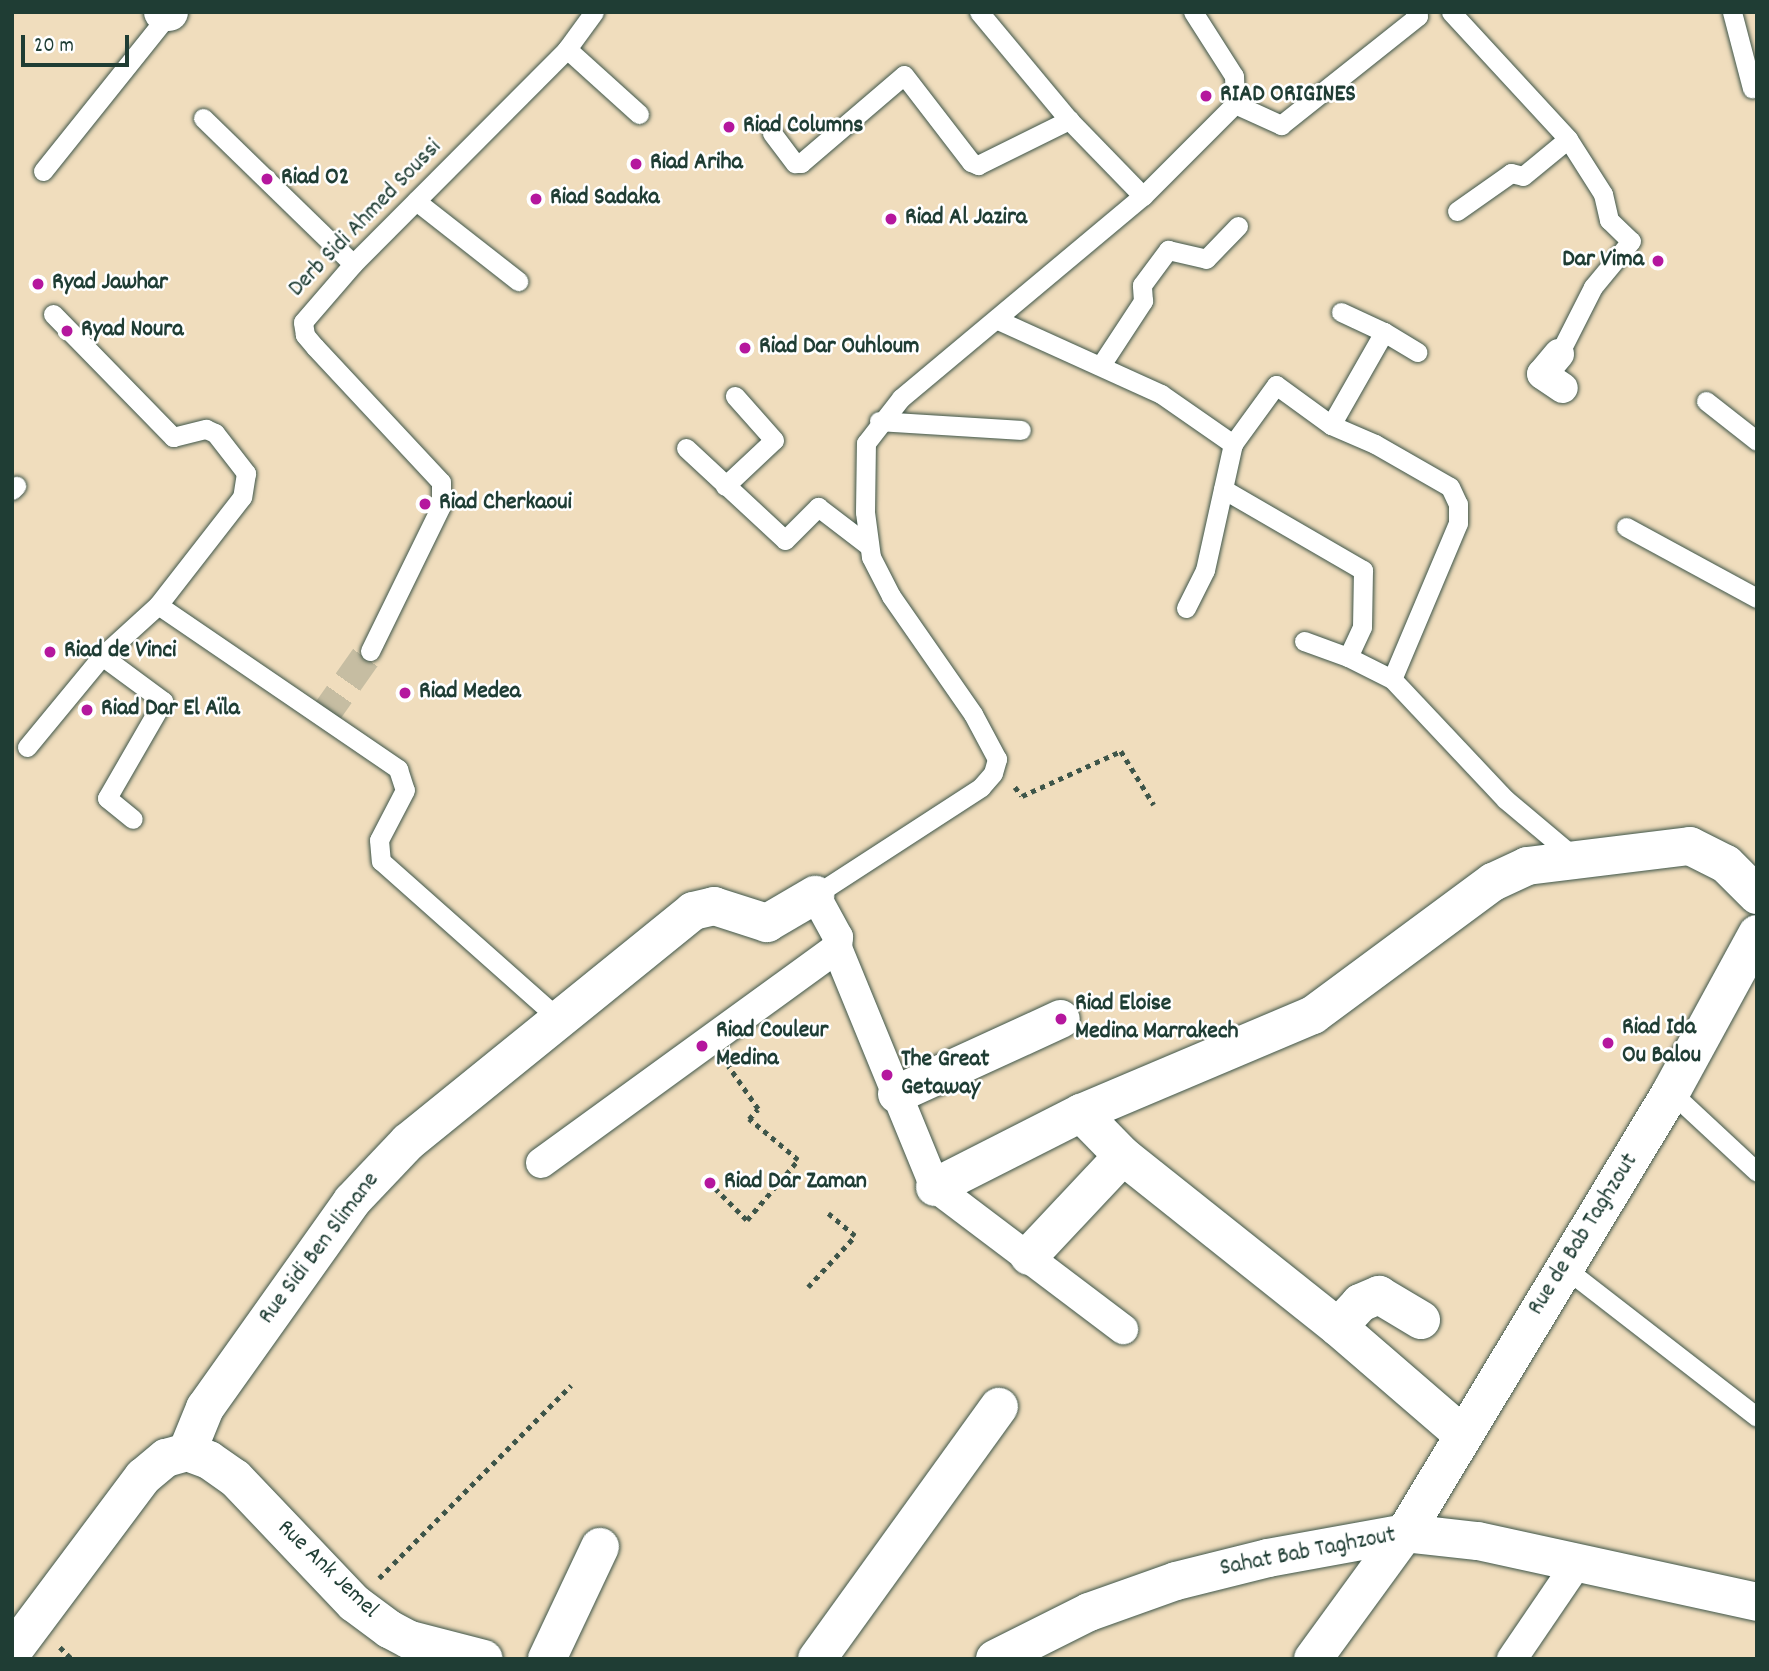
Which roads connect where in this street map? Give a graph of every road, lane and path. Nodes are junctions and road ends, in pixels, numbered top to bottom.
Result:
1 (594, 12) edge
2 (979, 12) edge
3 (1193, 12) edge
4 (1451, 12) edge
5 (1732, 12) edge
6 (166, 13) edge
7 (1419, 13) edge
8 (567, 49) junction
9 (1752, 88) dead end
10 (1235, 104) junction
11 (639, 114) dead end
12 (203, 118) dead end
13 (1069, 120) junction
14 (772, 133) dead end
15 (1568, 139) junction
16 (43, 171) dead end
17 (1143, 196) junction
18 (416, 201) junction
19 (1457, 211) dead end
20 (1238, 226) dead end
21 (353, 264) junction
22 (518, 281) dead end
23 (1341, 312) dead end
24 (53, 314) dead end
25 (998, 320) junction
26 (1384, 332) junction
27 (1417, 352) dead end
28 (1559, 354) joint
29 (1101, 365) junction
30 (1563, 388) dead end
31 (735, 396) dead end
32 (1706, 401) dead end
33 (879, 421) junction
34 (1331, 425) junction
35 (1021, 430) dead end
36 (1757, 441) edge
37 (1233, 444) junction
38 (687, 449) dead end
39 (725, 486) junction
40 (1223, 489) junction
41 (1626, 527) dead end
42 (869, 546) junction
43 (1756, 595) edge
44 (158, 606) junction
45 (1186, 608) dead end
46 (1304, 641) dead end
47 (370, 651) tunnel mouth
48 (102, 656) junction
49 (1348, 657) junction
50 (1392, 679) junction
51 (27, 747) dead end
52 (996, 765) junction
53 (1154, 804) dead end
54 (133, 819) dead end
55 (1574, 858) junction
56 (815, 895) junction
57 (1757, 895) edge
58 (1757, 934) edge
59 (837, 948) junction
60 (558, 1018) junction
61 (1061, 1019) dead end
62 (709, 1039) junction
63 (1671, 1092) junction
64 (897, 1094) junction
65 (1081, 1113) junction
66 (1123, 1156) junction
67 (541, 1163) dead end
68 (1757, 1172) edge
69 (935, 1187) junction
70 (715, 1188) dead end
71 (828, 1213) dead end
72 (1029, 1256) junction
73 (1565, 1268) junction
74 (808, 1287) dead end
75 (1421, 1320) dead end
76 (1338, 1327) junction
77 (1123, 1329) dead end
78 (571, 1385) dead end
79 (999, 1407) dead end
80 (1757, 1417) edge
81 (1462, 1434) junction
82 (187, 1452) junction
83 (1405, 1533) junction
84 (600, 1547) dead end
85 (1576, 1565) junction
86 (1757, 1602) edge
87 (354, 1603) junction
88 (12, 1652) edge
89 (484, 1659) edge
90 (547, 1659) edge
91 (817, 1659) edge
92 (995, 1659) edge
93 (1313, 1659) edge
94 (1512, 1659) edge

1 - 8 lane, Derb Sidi Ahmed Soussi
2 - 13 lane
3 - 10 lane
4 - 15 lane
5 - 9 lane
6 - 16 lane
7 - 10 lane
8 - 11 lane
8 - 18 lane, Derb Sidi Ahmed Soussi
10 - 17 lane
12 - 21 lane
13 - 14 lane
13 - 17 lane
15 - 19 lane
15 - 28 lane
17 - 25 lane
18 - 21 lane, Derb Sidi Ahmed Soussi
18 - 22 lane
20 - 29 lane
21 - 47 lane, Derb Sidi Ahmed Soussi
23 - 26 lane
24 - 44 lane
25 - 29 lane
25 - 33 lane
26 - 27 lane
26 - 34 lane
28 - 30 street
29 - 37 lane
31 - 39 lane
32 - 36 lane
33 - 35 lane
33 - 42 lane
34 - 37 lane
34 - 50 lane
37 - 40 lane
38 - 39 lane
39 - 42 lane
40 - 45 lane
40 - 49 lane
41 - 43 lane
42 - 52 lane
44 - 48 lane
44 - 60 lane
46 - 49 lane
48 - 51 lane
48 - 54 lane
49 - 50 lane
50 - 55 lane
52 - 53 path
52 - 56 lane
55 - 57 street
55 - 65 street
56 - 59 street
56 - 60 street, Rue Sidi Ben Slimane
58 - 63 street, Rue de Bab Taghzout
59 - 62 street
59 - 64 street
60 - 82 street, Rue Sidi Ben Slimane
61 - 64 street
62 - 67 street
62 - 70 path
63 - 68 lane
63 - 73 street, Rue de Bab Taghzout
64 - 69 street
65 - 66 street
65 - 69 street
66 - 72 street
66 - 76 street
69 - 72 street
71 - 74 path
72 - 77 street
73 - 80 lane
73 - 81 street, Rue de Bab Taghzout
75 - 76 street
76 - 81 street
78 - 87 path
79 - 91 street
81 - 83 street, Rue de Bab Taghzout
82 - 87 street, Rue Ank Jemel
82 - 88 street
83 - 85 street, Sahat Bab Taghzout
83 - 92 street, Sahat Bab Taghzout
83 - 93 street, Rue de Bab Taghzout
84 - 90 street
85 - 86 street, Sahat Bab Taghzout
85 - 94 street
87 - 89 street, Rue Ank Jemel

